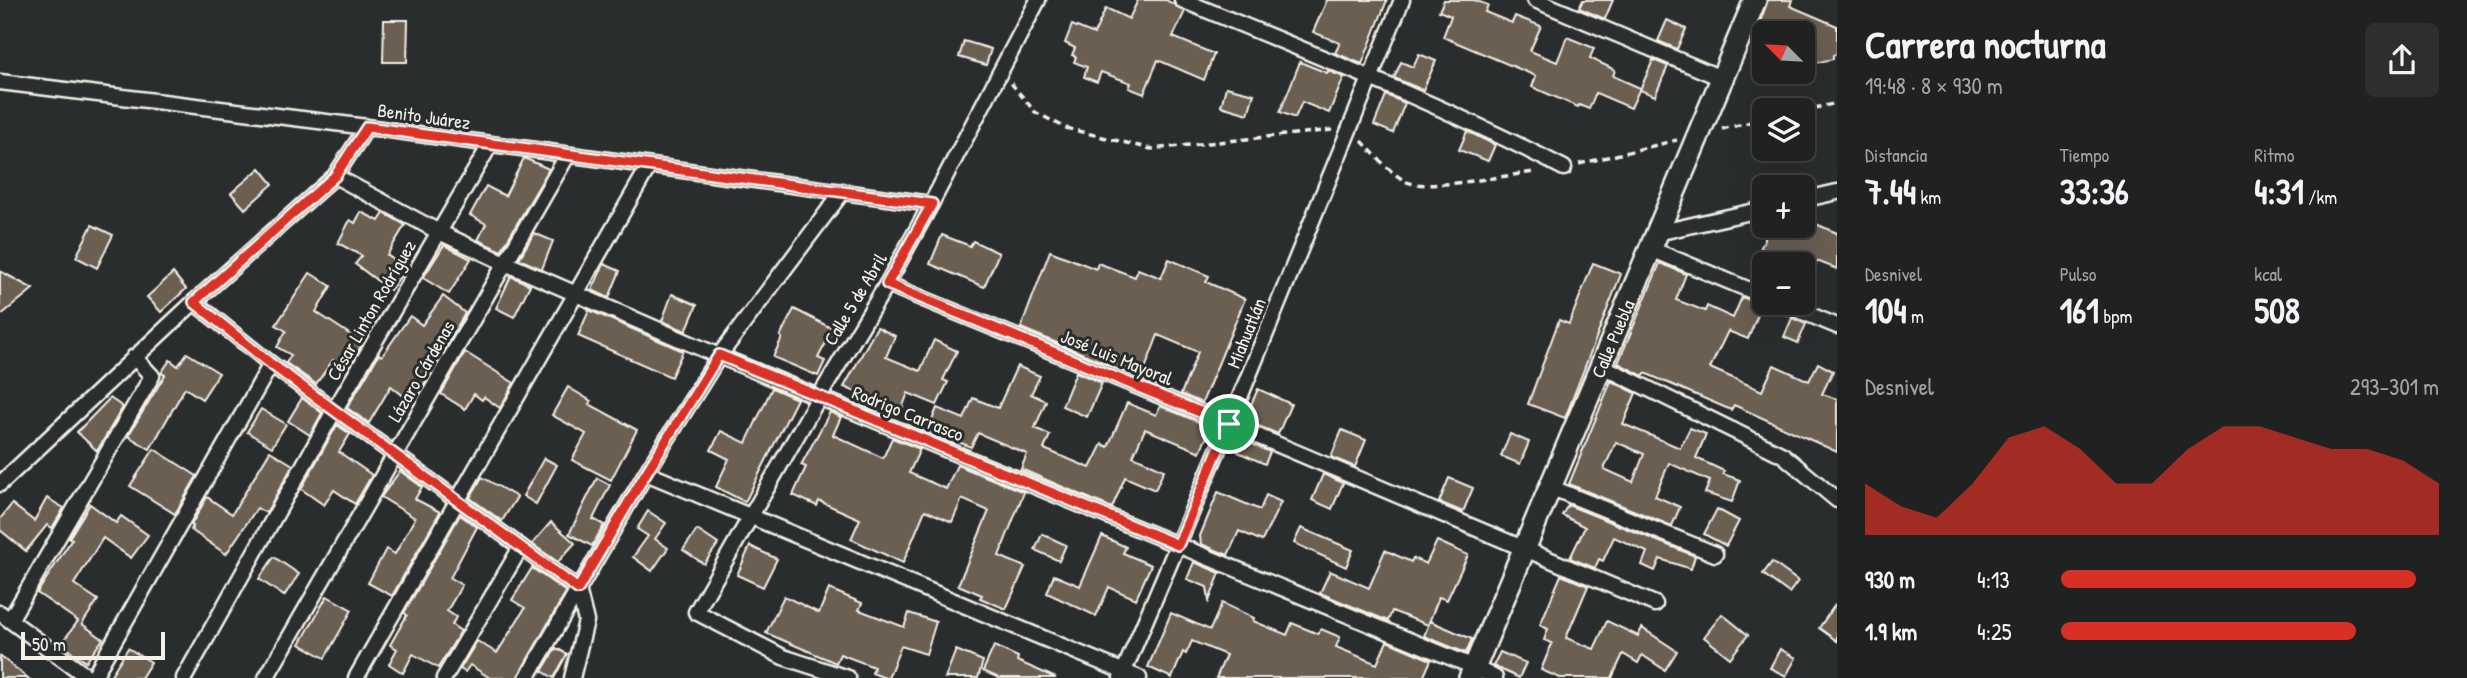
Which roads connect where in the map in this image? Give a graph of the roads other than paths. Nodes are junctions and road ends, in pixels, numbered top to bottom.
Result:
1 (1038, 0) edge
2 (1182, 0) edge
3 (1402, 0) edge
4 (1535, 0) edge
5 (1755, 0) edge
6 (1370, 78) junction
7 (1721, 78) junction
8 (0, 82) edge
9 (367, 127) junction
10 (490, 145) junction
11 (567, 156) junction
12 (649, 166) junction
13 (1564, 168) dead end
14 (335, 176) junction
15 (843, 191) junction
16 (1837, 192) edge
17 (1815, 197) edge
18 (932, 204) junction
19 (1752, 212) edge
20 (439, 232) junction
21 (1654, 241) junction
22 (505, 263) junction
23 (887, 284) junction
24 (1752, 290) edge
25 (577, 293) junction
26 (194, 302) junction
27 (1811, 315) edge
28 (1837, 326) edge
29 (719, 355) junction
30 (134, 358) junction
31 (271, 364) junction
32 (1600, 365) junction
33 (819, 397) junction
34 (334, 411) junction
35 (1229, 424) junction
36 (395, 454) junction
37 (646, 473) junction
38 (0, 484) edge
39 (1550, 487) junction
40 (1837, 500) edge
41 (457, 501) junction
42 (751, 518) junction
43 (1178, 545) junction
44 (521, 547) junction
45 (1525, 549) junction
46 (1715, 554) dead end
47 (578, 589) junction
48 (1655, 604) dead end
49 (5, 616) edge
50 (1472, 673) edge
51 (1123, 675) edge
52 (91, 678) edge
53 (184, 678) edge
54 (266, 678) edge
55 (356, 678) edge
56 (443, 678) edge
57 (527, 678) edge
58 (572, 678) edge
59 (848, 678) edge
60 (1139, 678) edge
61 (1495, 678) edge

1 - 18 street, Calle 5 de Abril
2 - 6 street
3 - 6 street, Miahuatlán
4 - 7 street
5 - 7 street, Calle Puebla
6 - 13 street
6 - 35 street, Miahuatlán
7 - 21 street, Calle Puebla
8 - 9 street, Benito Juárez
9 - 10 street, Benito Juárez
9 - 14 street
10 - 11 street, Benito Juárez
10 - 20 street, César Linton Rodríguez
11 - 12 street, Benito Juárez
11 - 22 street, Lázaro Cárdenas
12 - 15 street, Benito Juárez
12 - 25 street
14 - 20 street, Rodrigo Carrasco
14 - 26 street
15 - 18 street, Benito Juárez
15 - 29 street
16 - 17 street
18 - 23 street, Calle 5 de Abril
19 - 21 street
20 - 22 street, Rodrigo Carrasco
20 - 34 street, César Linton Rodríguez
21 - 24 street
21 - 32 street, Calle Puebla
22 - 25 street, Rodrigo Carrasco
22 - 36 street, Lázaro Cárdenas
23 - 33 street, Calle 5 de Abril
23 - 35 street, José Luis Mayoral
25 - 29 street, Rodrigo Carrasco
25 - 41 street
26 - 30 street
26 - 31 street
27 - 28 street
29 - 33 street, Rodrigo Carrasco
29 - 37 street
30 - 38 street
30 - 49 street
31 - 34 street
31 - 52 street
32 - 39 street, Calle Puebla
32 - 40 street
33 - 42 street, Calle 5 de Abril
33 - 43 street, Rodrigo Carrasco
34 - 36 street
34 - 53 street, César Linton Rodríguez
35 - 43 street, Miahuatlán
35 - 45 street, José Luis Mayoral
36 - 41 street
36 - 54 street, Lázaro Cárdenas
37 - 42 street
37 - 47 street
39 - 45 street, Calle Puebla
39 - 46 street
41 - 44 street
41 - 55 street
42 - 51 street
42 - 59 street, Calle 5 de Abril
43 - 50 street, Rodrigo Carrasco
43 - 51 street, Miahuatlán
44 - 47 street
44 - 56 street
45 - 48 street
45 - 50 street, Calle Puebla
47 - 57 street
47 - 58 street
49 - 52 street
50 - 61 street, Rodrigo Carrasco
51 - 60 street

